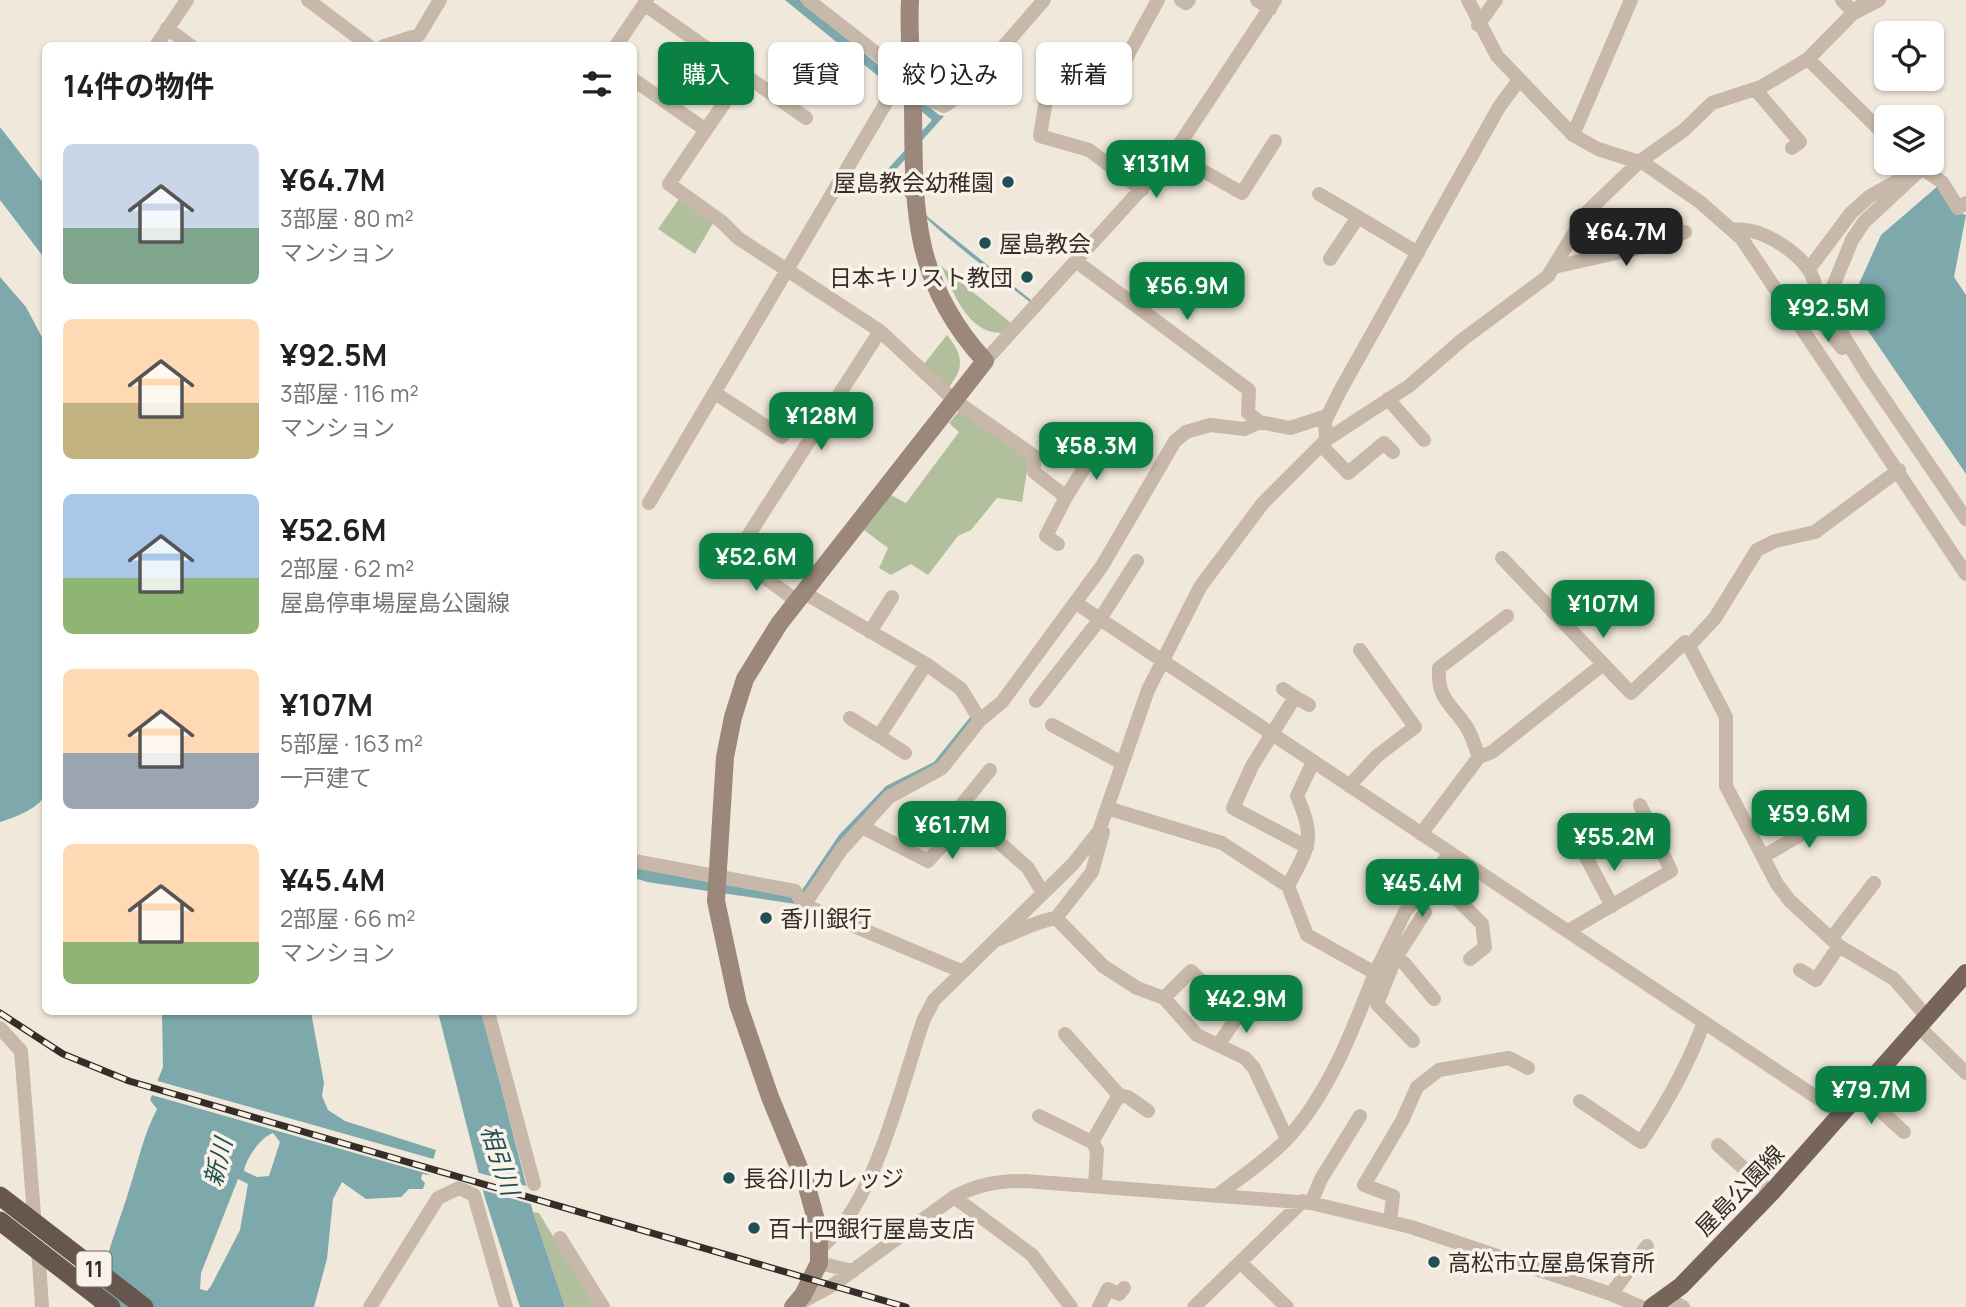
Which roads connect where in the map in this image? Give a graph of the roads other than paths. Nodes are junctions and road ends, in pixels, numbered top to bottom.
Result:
1 (187, 0) edge
2 (309, 0) edge
3 (440, 0) edge
4 (910, 0) edge
5 (1044, 0) edge
6 (1158, 0) edge
7 (1181, 0) edge
8 (1189, 0) edge
9 (1257, 0) edge
10 (1468, 0) edge
11 (1496, 0) edge
12 (1631, 0) edge
13 (1843, 0) edge
14 (1866, 0) edge
15 (1879, 0) edge
16 (646, 2) edge
17 (812, 2) edge
18 (1272, 5) edge
19 (1854, 13) junction
20 (1478, 24) junction
21 (167, 28) junction
22 (158, 42) edge
23 (186, 42) edge
24 (364, 42) edge
25 (398, 42) edge
26 (619, 42) edge
27 (700, 42) edge
28 (909, 42) edge
29 (1007, 42) edge
30 (1132, 47) edge
31 (878, 56) edge
32 (1808, 59) junction
33 (1519, 80) junction
34 (754, 81) edge
35 (637, 82) edge
36 (1755, 89) junction
37 (723, 105) edge
38 (893, 105) edge
39 (910, 105) edge
40 (1045, 105) edge
41 (806, 118) dead end
42 (1874, 124) edge
43 (706, 130) junction
44 (1573, 135) junction
45 (1275, 141) dead end
46 (1793, 148) dead end
47 (1174, 153) junction
48 (1639, 162) junction
49 (1903, 175) edge
50 (1908, 175) edge
51 (1931, 175) edge
52 (1142, 190) junction
53 (1319, 194) dead end
54 (1966, 203) edge
55 (1358, 217) junction
56 (1733, 230) junction
57 (1685, 232) dead end
58 (1418, 253) junction
59 (1330, 259) dead end
60 (1077, 262) junction
61 (1554, 267) junction
62 (1809, 269) junction
63 (786, 271) junction
64 (880, 331) junction
65 (985, 361) junction
66 (1867, 374) junction
67 (715, 393) junction
68 (1388, 399) junction
69 (954, 401) junction
70 (1327, 416) junction
71 (1260, 422) junction
72 (782, 437) dead end
73 (1424, 440) dead end
74 (1323, 443) junction
75 (1096, 449) dead end
76 (1392, 452) dead end
77 (1899, 470) junction
78 (1066, 497) junction
79 (649, 503) dead end
80 (1966, 519) edge
81 (1058, 544) dead end
82 (1502, 558) dead end
83 (1137, 561) dead end
84 (1966, 574) edge
85 (800, 596) junction
86 (892, 597) dead end
87 (1076, 603) junction
88 (1507, 616) dead end
89 (1100, 619) junction
90 (870, 632) junction
91 (1689, 646) junction
92 (1360, 650) dead end
93 (1161, 662) junction
94 (926, 664) junction
95 (1602, 665) junction
96 (1036, 701) dead end
97 (1309, 705) dead end
98 (850, 718) dead end
99 (980, 720) junction
100 (1052, 725) dead end
101 (1271, 734) junction
102 (879, 736) junction
103 (905, 753) dead end
104 (1479, 757) junction
105 (1313, 762) junction
106 (1122, 763) junction
107 (990, 769) dead end
108 (1349, 786) junction
109 (1640, 805) dead end
110 (1107, 807) junction
111 (1836, 814) dead end
112 (969, 816) junction
113 (863, 827) junction
114 (1099, 831) junction
115 (1421, 834) junction
116 (1307, 847) junction
117 (1450, 853) junction
118 (1764, 856) junction
119 (1586, 857) dead end
120 (637, 862) edge
121 (1433, 875) junction
122 (715, 878) junction
123 (1874, 883) dead end
124 (1288, 886) junction
125 (1042, 893) junction
126 (804, 905) junction
127 (1612, 906) junction
128 (1424, 912) dead end
129 (1056, 918) junction
130 (1568, 931) junction
131 (994, 941) junction
132 (1835, 942) junction
133 (1389, 957) junction
134 (1471, 959) dead end
135 (1800, 970) dead end
136 (961, 971) junction
137 (1375, 973) junction
138 (1966, 974) edge
139 (1206, 986) dead end
140 (1164, 998) junction
141 (1434, 999) dead end
142 (1243, 1008) dead end
143 (489, 1015) edge
144 (1704, 1022) junction
145 (1924, 1023) junction
146 (0, 1028) edge
147 (1065, 1034) dead end
148 (1413, 1041) dead end
149 (1219, 1044) junction
150 (1528, 1068) dead end
151 (1966, 1073) edge
152 (1862, 1094) junction
153 (1119, 1095) junction
154 (1580, 1101) dead end
155 (1148, 1111) dead end
156 (1843, 1115) junction
157 (1039, 1116) dead end
158 (1360, 1116) dead end
159 (1904, 1132) dead end
160 (1287, 1139) junction
161 (1092, 1142) junction
162 (1718, 1145) dead end
163 (534, 1184) dead end
164 (1095, 1185) junction
165 (1771, 1193) junction
166 (1219, 1195) junction
167 (0, 1196) edge
168 (954, 1197) junction
169 (1307, 1202) junction
170 (0, 1221) edge
171 (1390, 1222) junction
172 (40, 1227) junction
173 (560, 1238) dead end
174 (1647, 1246) dead end
175 (43, 1255) junction
176 (819, 1256) junction
177 (1241, 1263) junction
178 (853, 1271) junction
179 (1124, 1288) dead end
180 (1611, 1294) junction
181 (1667, 1304) edge
182 (794, 1306) edge
183 (42, 1307) edge
184 (111, 1307) edge
185 (144, 1307) edge
186 (370, 1307) edge
187 (506, 1307) edge
188 (603, 1307) edge
189 (1071, 1307) edge
190 (1099, 1307) edge
191 (1194, 1307) edge
192 (1287, 1307) edge
193 (1641, 1307) edge

1 - 21 street
2 - 24 street
3 - 25 street
4 - 28 main road
5 - 29 street
6 - 30 street
7 - 8 street
9 - 18 street
10 - 20 street
11 - 20 street
12 - 44 street
13 - 19 street
14 - 19 street
15 - 19 street
16 - 26 street
16 - 27 street
17 - 31 street
18 - 47 street
19 - 32 street
20 - 33 street
21 - 22 street
21 - 23 street
32 - 36 street
32 - 42 street
33 - 44 street
33 - 58 street
34 - 41 street
35 - 43 street
36 - 46 street
36 - 48 street
37 - 43 street
38 - 63 street
39 - 65 main road
40 - 52 street
43 - 63 street
44 - 48 street
45 - 47 street
47 - 52 street
48 - 56 street
48 - 61 street
49 - 62 street
50 - 66 street
51 - 54 street
52 - 60 street
53 - 55 street
55 - 58 street
55 - 59 street
56 - 62 street
56 - 77 street
57 - 61 street
58 - 70 street
60 - 65 street
60 - 71 street
61 - 68 street
62 - 66 street
63 - 64 street
63 - 67 street
64 - 69 street
64 - 85 street
65 - 69 main road
66 - 80 street
67 - 72 street
67 - 79 street
68 - 73 street
68 - 74 street
69 - 78 street
69 - 85 main road
70 - 71 street
70 - 74 street
71 - 87 street
74 - 76 street
74 - 93 street
75 - 78 street
77 - 84 street
77 - 91 street
78 - 81 street
82 - 95 street
83 - 89 street
85 - 90 street
85 - 122 main road
86 - 90 street
87 - 89 street
87 - 99 street
88 - 104 street
89 - 93 street
89 - 96 street
90 - 94 street
91 - 95 street
91 - 118 street
92 - 108 street
93 - 101 street
93 - 106 street
94 - 99 street
94 - 102 street
95 - 104 street
97 - 101 street
98 - 102 street
99 - 113 street
100 - 106 street
101 - 105 street
101 - 116 street
102 - 103 street
104 - 115 street
105 - 108 street
105 - 116 street
106 - 110 street
107 - 112 street
108 - 115 street
109 - 127 street
110 - 114 street
110 - 124 street
111 - 118 street
112 - 113 street
112 - 125 street
113 - 126 street
114 - 125 street
114 - 129 street
115 - 117 street
116 - 124 street
117 - 121 street
117 - 130 street
118 - 132 street
119 - 127 street
120 - 122 street
121 - 133 street
121 - 134 street
122 - 126 street
122 - 176 main road
123 - 132 street
124 - 137 street
125 - 131 street
126 - 136 street
127 - 130 street
128 - 133 street
129 - 131 street
129 - 140 street
130 - 144 street
131 - 136 street
132 - 135 street
132 - 145 street
133 - 137 street
133 - 141 street
133 - 148 street
136 - 176 street
137 - 160 street
138 - 145 main road, 屋島公園線
139 - 140 street
140 - 149 street
142 - 149 street
143 - 163 street
144 - 154 street
144 - 156 street
145 - 151 street
145 - 152 main road, 屋島公園線
146 - 172 street
147 - 153 street
149 - 160 street
150 - 171 street
152 - 156 main road, 屋島公園線
152 - 159 street
153 - 155 street
153 - 161 street
156 - 165 main road, 屋島公園線
157 - 161 street
158 - 169 street
160 - 166 street
161 - 164 street
162 - 165 street
164 - 166 street
164 - 168 street
165 - 181 main road, 屋島公園線
166 - 169 street
167 - 172 highway, 11
168 - 178 street
168 - 189 street
169 - 171 street
169 - 177 street
170 - 175 highway, 11
171 - 180 street
172 - 175 street
172 - 185 highway, 11
173 - 188 street
174 - 180 street
175 - 183 street
175 - 184 highway, 11
176 - 178 street
176 - 182 main road
177 - 191 street
177 - 192 street
178 - 182 street
179 - 190 street
180 - 193 street
186 - 187 street

